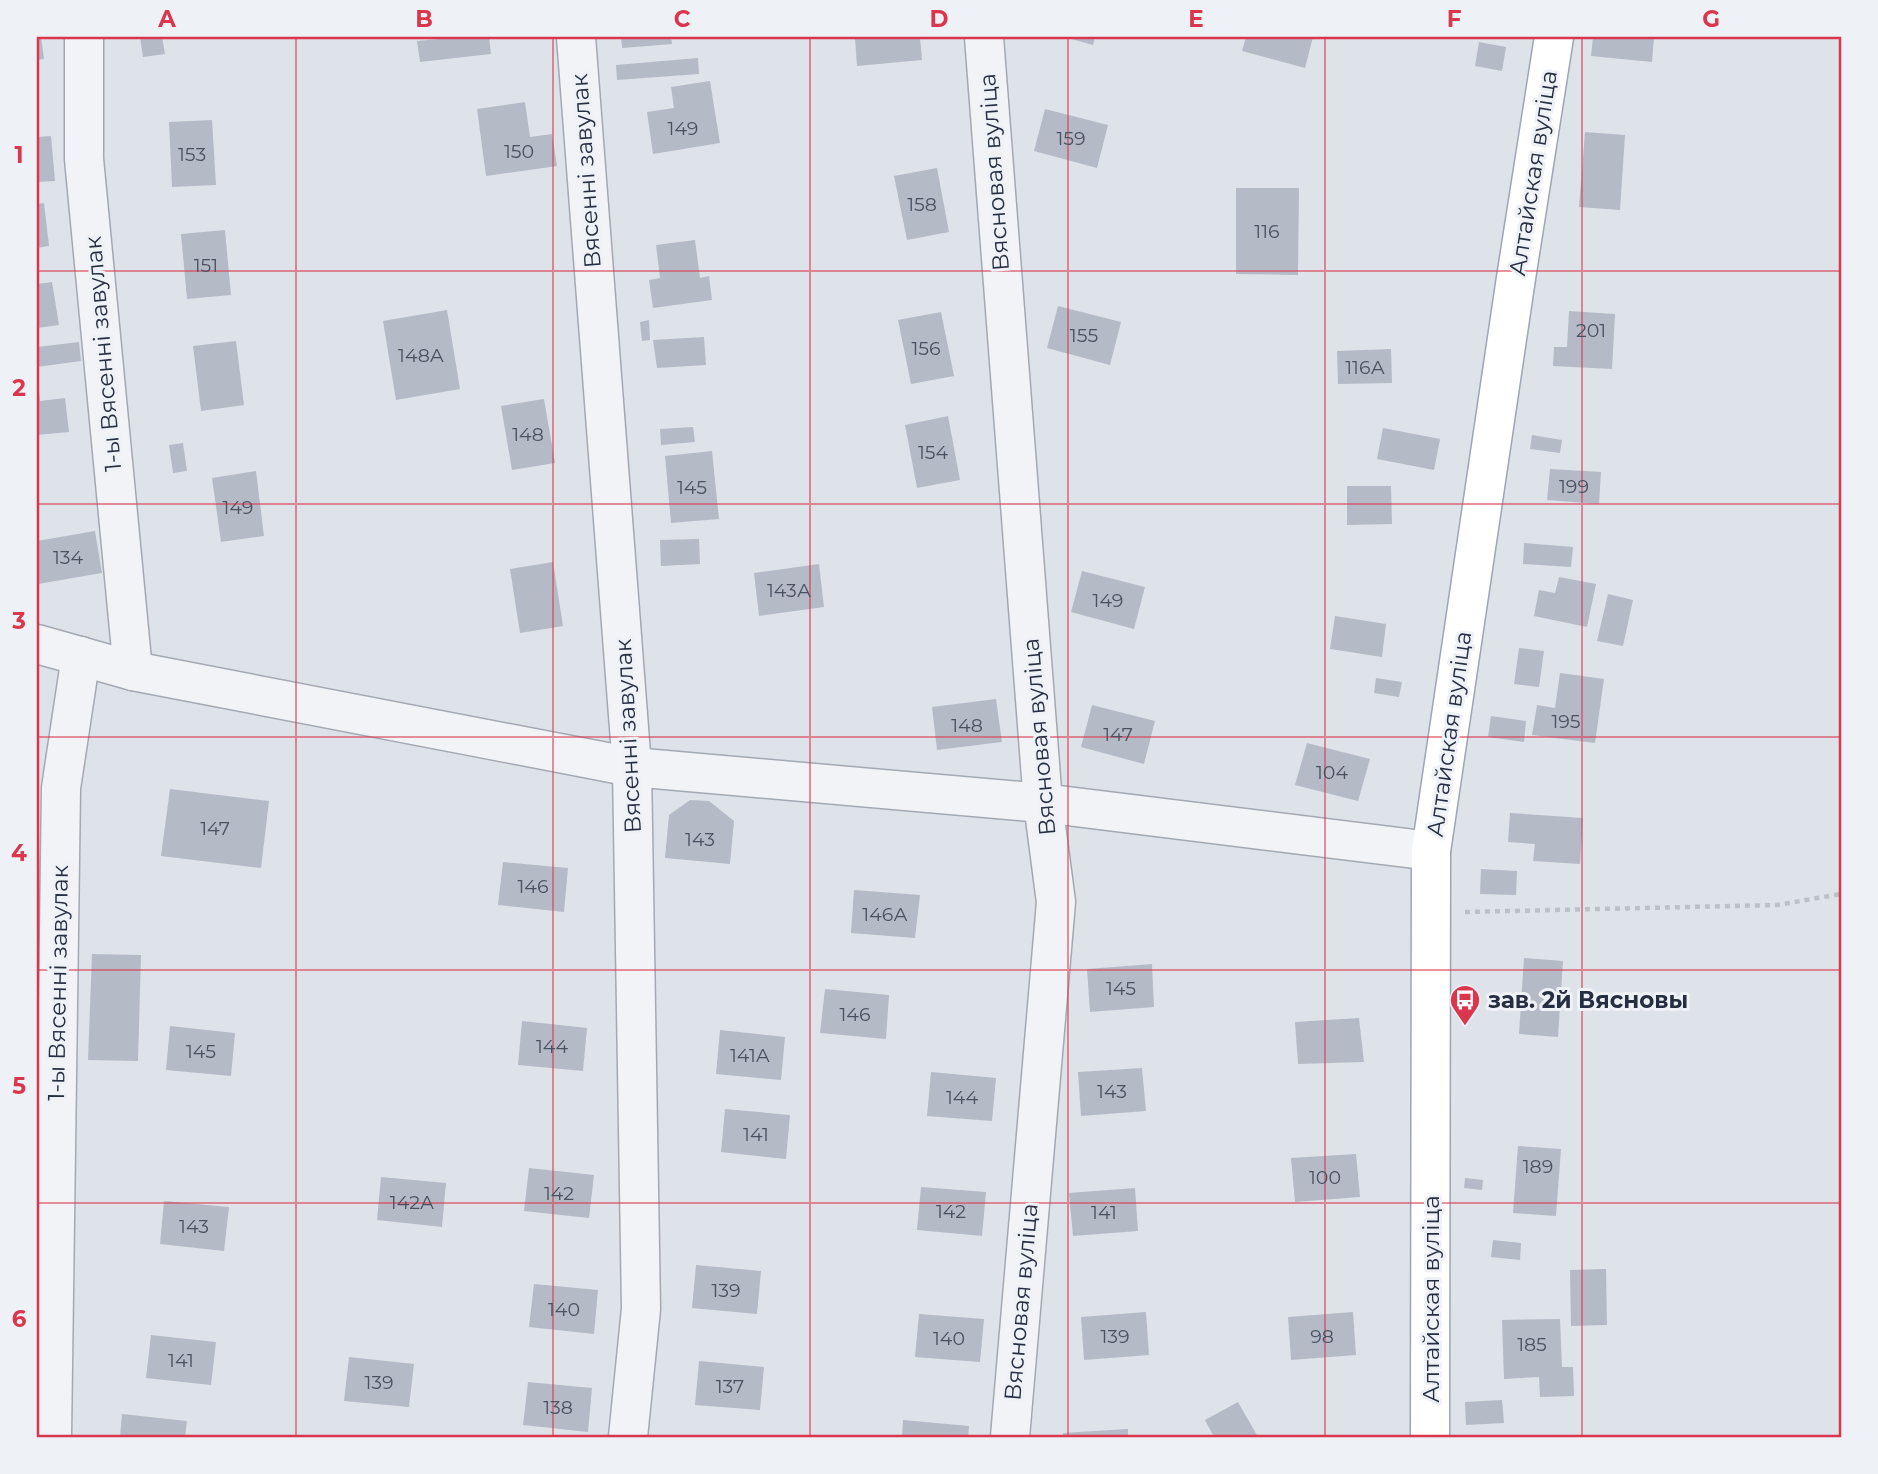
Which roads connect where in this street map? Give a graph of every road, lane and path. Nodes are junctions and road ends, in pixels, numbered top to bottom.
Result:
1 (84, 37) edge
2 (576, 37) edge
3 (984, 37) edge
4 (1554, 37) edge
5 (37, 644) edge
6 (81, 656) junction
7 (133, 671) junction
8 (632, 767) junction
9 (1043, 803) junction
10 (1432, 851) junction
11 (1841, 894) edge
12 (1432, 913) junction
13 (52, 1437) edge
14 (628, 1437) edge
15 (1010, 1437) edge
16 (1430, 1437) edge

1 - 7 street, 1-ы Вясенні завулак
2 - 8 street, Вясенні завулак
3 - 9 street, Вясновая вуліца
4 - 10 main road, Алтайская вуліца
5 - 6 street
6 - 7 street
6 - 13 street, 1-ы Вясенні завулак
7 - 8 street
8 - 9 street
8 - 14 street, Вясенні завулак
9 - 10 street
9 - 15 street, Вясновая вуліца
10 - 12 main road, Алтайская вуліца
11 - 12 path
12 - 16 main road, Алтайская вуліца

